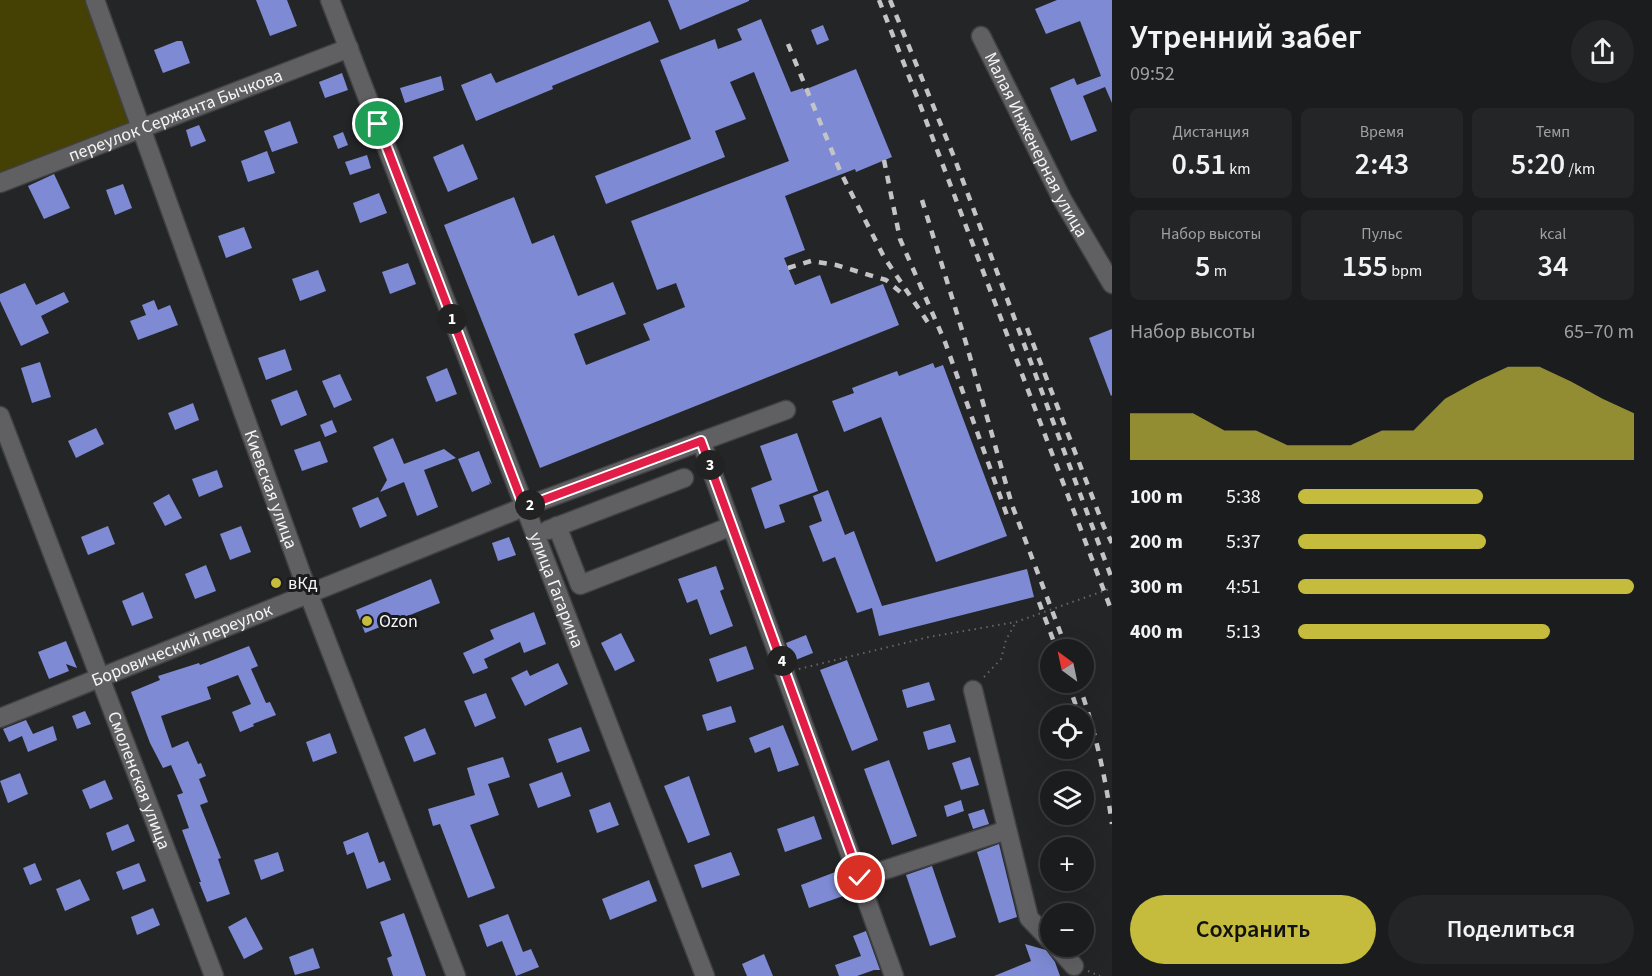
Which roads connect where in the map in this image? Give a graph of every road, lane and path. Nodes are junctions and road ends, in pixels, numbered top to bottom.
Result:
1 (95, 0) edge
2 (330, 0) edge
3 (981, 36) dead end
4 (349, 48) junction
5 (140, 127) junction
6 (0, 183) edge
7 (1111, 279) edge
8 (786, 410) dead end
9 (0, 416) edge
10 (701, 441) junction
11 (684, 478) dead end
12 (524, 507) junction
13 (557, 526) junction
14 (732, 526) junction
15 (535, 535) junction
16 (1112, 588) edge
17 (309, 595) junction
18 (1016, 622) junction
19 (793, 671) dead end
20 (99, 679) junction
21 (973, 690) joint
22 (0, 718) edge
23 (1007, 830) junction
24 (860, 878) junction
25 (1040, 930) edge
26 (1066, 957) edge
27 (1074, 966) dead end
28 (214, 976) edge
29 (456, 976) edge
30 (705, 976) edge
31 (894, 976) edge

1 - 5 street, Киевская улица
2 - 4 street, улица Гагарина
3 - 7 street, Малая Инженерная улица
4 - 5 street, переулок Сержанта Бычкова
4 - 12 street, улица Гагарина
5 - 6 street, переулок Сержанта Бычкова
5 - 17 street, Киевская улица
8 - 10 street, Боровический переулок
9 - 20 street, Смоленская улица
10 - 12 street, Боровический переулок
10 - 14 street
11 - 13 street
12 - 15 street, улица Гагарина
12 - 17 street, Боровический переулок
13 - 14 street
13 - 15 street
14 - 24 street
15 - 30 street, улица Гагарина
16 - 18 path
17 - 20 street, Боровический переулок
17 - 29 street, Киевская улица
18 - 19 path
18 - 21 path
20 - 22 street, Боровический переулок
20 - 28 street, Смоленская улица
21 - 23 street
23 - 24 street
23 - 25 street
24 - 31 street
26 - 27 street

